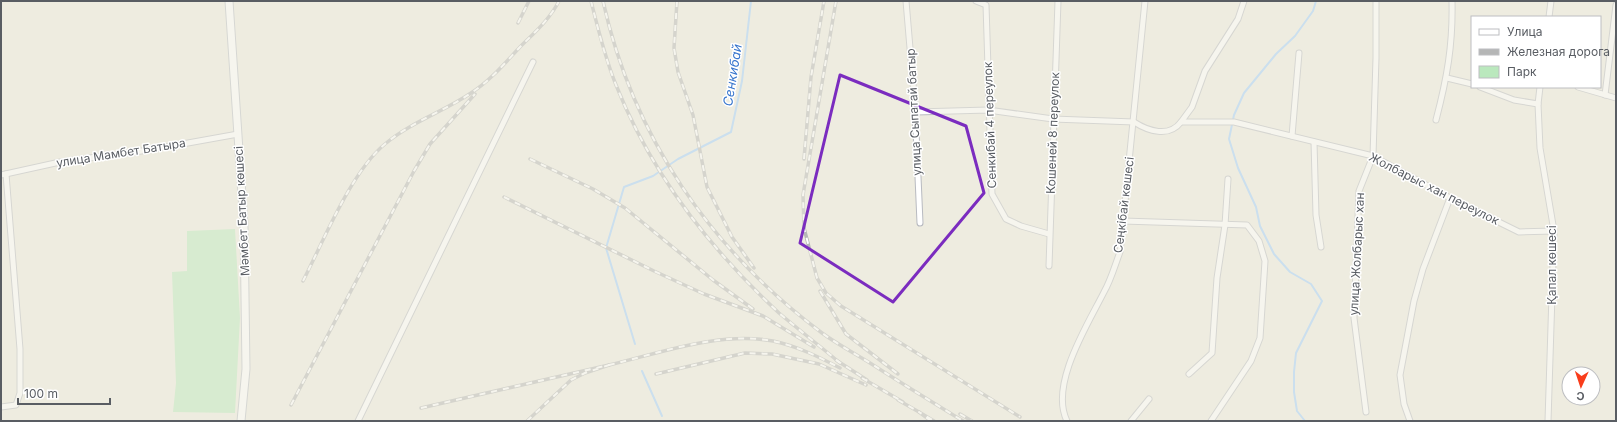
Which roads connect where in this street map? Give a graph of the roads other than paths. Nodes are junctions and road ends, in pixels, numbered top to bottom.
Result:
1 (229, 1) edge
2 (906, 1) edge
3 (976, 1) edge
4 (1058, 1) edge
5 (1145, 1) edge
6 (1244, 1) edge
7 (1376, 1) edge
8 (1452, 1) edge
9 (1551, 1) edge
10 (988, 3) edge
11 (1616, 5) edge
12 (1549, 16) edge
13 (1298, 53) dead end
14 (533, 62) dead end
15 (1447, 78) junction
16 (1471, 84) edge
17 (1483, 88) edge
18 (1540, 88) edge
19 (1581, 88) edge
20 (1605, 95) junction
21 (1616, 98) edge
22 (1538, 104) junction
23 (988, 110) junction
24 (916, 112) junction
25 (1053, 119) junction
26 (1436, 120) dead end
27 (1134, 122) junction
28 (1182, 122) junction
29 (238, 134) junction
30 (1292, 136) junction
31 (1314, 142) junction
32 (1373, 156) junction
33 (3, 175) edge
34 (1228, 179) dead end
35 (1450, 198) junction
36 (1123, 221) junction
37 (920, 223) dead end
38 (1225, 225) junction
39 (1554, 231) junction
40 (1049, 234) junction
41 (1321, 247) dead end
42 (1049, 266) dead end
43 (1189, 374) dead end
44 (1148, 398) dead end
45 (1, 407) edge
46 (1366, 412) dead end
47 (241, 421) edge
48 (358, 421) edge
49 (1066, 421) edge
50 (1131, 421) edge
51 (1210, 421) edge
52 (1410, 421) edge
53 (1548, 421) edge

1 - 29 main road, Мәмбет Батыр көшесі
2 - 24 street, улица Сыпатай батыр
3 - 10 street, Сенкибай 4 переулок
4 - 25 street, Кошеней 8 переулок
5 - 27 street, Сеңкібай көшесі
6 - 28 street
7 - 32 street, улица Жолбарыс хан
8 - 15 street
9 - 12 street
10 - 23 street, Сенкибай 4 переулок
11 - 20 street
13 - 30 street
14 - 48 street
15 - 16 street
15 - 26 street
17 - 22 street
18 - 22 street, Қапал көшесі
19 - 20 street
20 - 21 street
22 - 39 street, Қапал көшесі
23 - 24 street, Жолбарыс хан переулок
23 - 25 street, Жолбарыс хан переулок
23 - 40 street, Сенкибай 4 переулок
24 - 37 street, улица Сыпатай батыр
25 - 27 street, Жолбарыс хан переулок
25 - 40 street, Кошеней 8 переулок
27 - 28 street, Жолбарыс хан переулок
27 - 36 street, Сеңкібай көшесі
28 - 30 street, Жолбарыс хан переулок
29 - 33 street, улица Мамбет Батыра
29 - 47 main road, Мәмбет Батыр көшесі
30 - 31 street, Жолбарыс хан переулок
31 - 32 street, Жолбарыс хан переулок
31 - 41 street
32 - 35 street, Жолбарыс хан переулок
32 - 46 street, улица Жолбарыс хан
33 - 45 street, улица Мамбет Батыра
34 - 38 street
35 - 39 street, Жолбарыс хан переулок
35 - 52 street
36 - 38 street
36 - 49 street, Сеңкібай көшесі
38 - 43 street
38 - 51 street
39 - 53 street, Қапал көшесі
40 - 42 street, Кошеней 8 переулок
44 - 50 street

